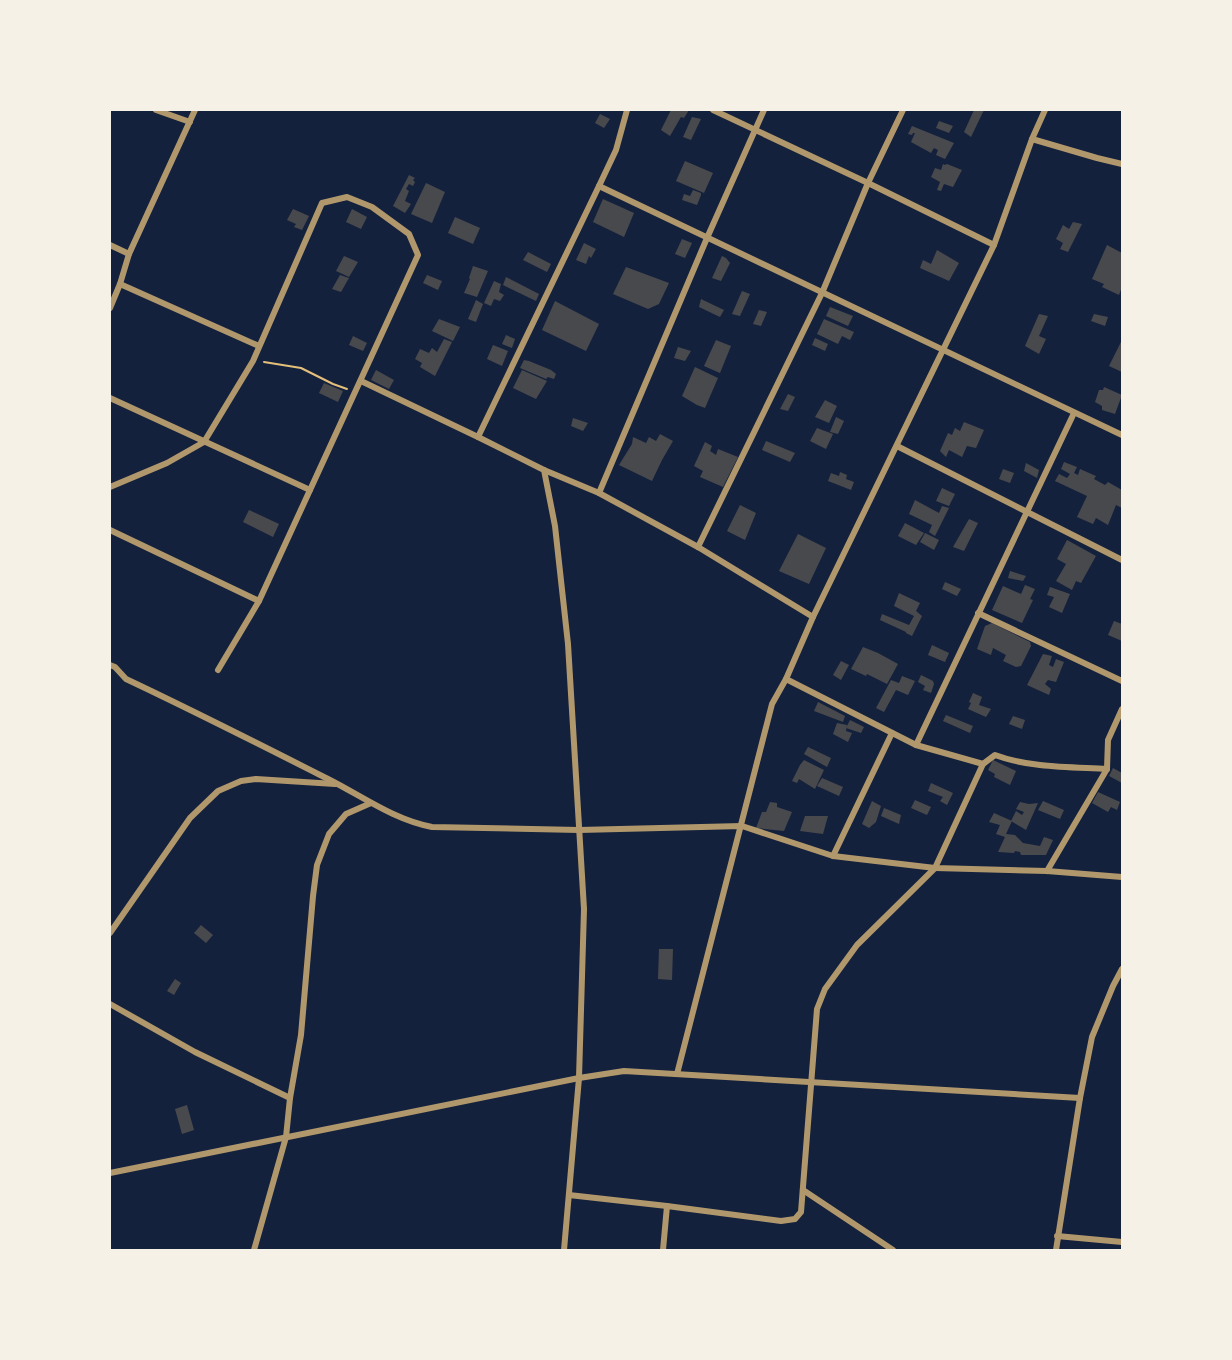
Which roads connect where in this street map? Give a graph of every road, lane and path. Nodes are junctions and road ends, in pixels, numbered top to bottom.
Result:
1 (156, 110) edge
2 (195, 110) edge
3 (627, 110) edge
4 (713, 110) edge
5 (764, 110) edge
6 (903, 110) edge
7 (1045, 110) edge
8 (190, 122) junction
9 (754, 129) junction
10 (1032, 139) junction
11 (1122, 164) edge
12 (868, 183) junction
13 (599, 186) junction
14 (707, 238) junction
15 (110, 245) edge
16 (994, 245) junction
17 (129, 254) junction
18 (120, 284) junction
19 (822, 293) junction
20 (110, 308) edge
21 (259, 346) junction
22 (943, 351) junction
23 (253, 361) junction
24 (361, 381) junction
25 (355, 392) junction
26 (110, 398) edge
27 (1074, 413) junction
28 (1122, 435) edge
29 (478, 437) junction
30 (204, 442) junction
31 (897, 446) junction
32 (544, 470) junction
33 (110, 487) edge
34 (310, 490) junction
35 (599, 493) junction
36 (1027, 512) junction
37 (110, 530) edge
38 (698, 547) junction
39 (1122, 560) edge
40 (259, 601) junction
41 (978, 613) junction
42 (813, 617) junction
43 (110, 664) edge
44 (218, 670) dead end
45 (786, 679) junction
46 (1122, 681) edge
47 (1122, 709) edge
48 (892, 733) junction
49 (916, 745) junction
50 (983, 764) junction
51 (1107, 768) junction
52 (339, 784) junction
53 (371, 802) junction
54 (742, 826) junction
55 (579, 830) junction
56 (833, 856) junction
57 (935, 868) junction
58 (1047, 871) junction
59 (1122, 876) edge
60 (110, 933) edge
61 (1122, 969) edge
62 (110, 1004) edge
63 (676, 1074) junction
64 (579, 1077) junction
65 (812, 1081) junction
66 (290, 1098) junction
67 (1080, 1098) junction
68 (286, 1137) junction
69 (110, 1173) edge
70 (803, 1190) junction
71 (569, 1195) junction
72 (667, 1206) junction
73 (1057, 1236) junction
74 (1122, 1242) edge
75 (254, 1251) edge
76 (564, 1251) edge
77 (663, 1251) edge
78 (893, 1251) edge
79 (1056, 1251) edge

1 - 8 street
2 - 8 street
3 - 13 street
4 - 9 street
5 - 9 street
6 - 12 street
7 - 10 street
8 - 17 street
9 - 12 street
9 - 14 street
10 - 11 street
10 - 16 street
12 - 16 street
12 - 19 street
13 - 14 street
13 - 29 street
14 - 19 street
14 - 35 street
15 - 17 street
16 - 22 street
17 - 18 street
18 - 20 street
18 - 21 street
19 - 22 street
19 - 38 street
21 - 23 street
21 - 24 street
22 - 27 street
22 - 31 street
23 - 25 path
23 - 30 street
24 - 25 street
24 - 29 street
25 - 34 street
26 - 30 street
27 - 28 street
27 - 36 street
29 - 32 street
30 - 33 street
30 - 34 street
31 - 36 street
31 - 42 street
32 - 35 street
32 - 55 street
34 - 40 street
35 - 38 street
36 - 39 street
36 - 41 street
37 - 40 street
38 - 42 street
40 - 44 street
41 - 46 street
41 - 49 street
42 - 45 street
43 - 52 street
45 - 48 street
45 - 54 street
47 - 51 street
48 - 49 street
48 - 56 street
49 - 50 street
50 - 51 street
50 - 57 street
51 - 58 street
52 - 53 street
52 - 60 street
53 - 55 street
53 - 66 street
54 - 55 street
54 - 56 street
54 - 63 street
55 - 64 street
56 - 57 street
57 - 58 street
57 - 65 street
58 - 59 street
61 - 67 street
62 - 66 street
63 - 64 street
63 - 65 street
64 - 68 street
64 - 71 street
65 - 67 street
65 - 70 street
66 - 68 street
67 - 73 street
68 - 69 street
68 - 75 street
70 - 72 street
70 - 78 street
71 - 72 street
71 - 76 street
72 - 77 street
73 - 74 street
73 - 79 street

